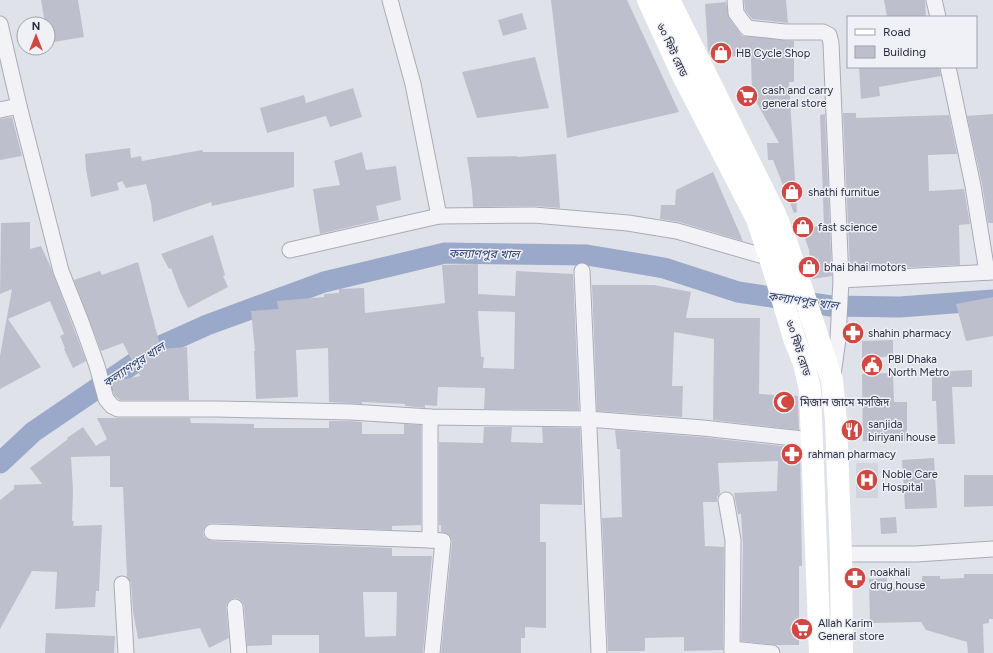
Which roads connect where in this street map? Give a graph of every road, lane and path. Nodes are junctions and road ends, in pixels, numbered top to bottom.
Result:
1 (390, 0) edge
2 (648, 0) edge
3 (669, 0) edge
4 (735, 0) edge
5 (934, 0) edge
6 (938, 16) edge
7 (0, 24) edge
8 (948, 68) edge
9 (19, 106) junction
10 (0, 110) edge
11 (439, 216) junction
12 (290, 250) dead end
13 (781, 268) junction
14 (582, 271) dead end
15 (990, 272) edge
16 (841, 283) junction
17 (832, 380) junction
18 (430, 417) junction
19 (588, 419) junction
20 (812, 440) junction
21 (726, 500) dead end
22 (212, 532) dead end
23 (430, 540) junction
24 (993, 549) edge
25 (840, 554) junction
26 (122, 584) dead end
27 (234, 607) dead end
28 (732, 651) edge
29 (126, 653) edge
30 (239, 653) edge
31 (432, 653) edge
32 (599, 653) edge
33 (772, 653) edge
34 (820, 653) edge
35 (842, 653) edge

1 - 11 street
2 - 13 street, ৬০ ফিট রোড
3 - 13 street, ৬০ ফিট রোড
4 - 16 street
5 - 6 street
7 - 9 street
8 - 15 street
9 - 10 street
9 - 18 street
11 - 12 street
11 - 13 street
13 - 17 street, ৬০ ফিট রোড
13 - 20 street, ৬০ ফিট রোড
14 - 19 street
15 - 16 street
16 - 17 street
17 - 25 street, ৬০ ফিট রোড
18 - 19 street
18 - 23 street
19 - 20 street
19 - 32 street
20 - 34 street, ৬০ ফিট রোড
21 - 28 street
22 - 23 street
23 - 31 street
24 - 25 street
25 - 35 street, ৬০ ফিট রোড
26 - 29 street
27 - 30 street
28 - 33 street

